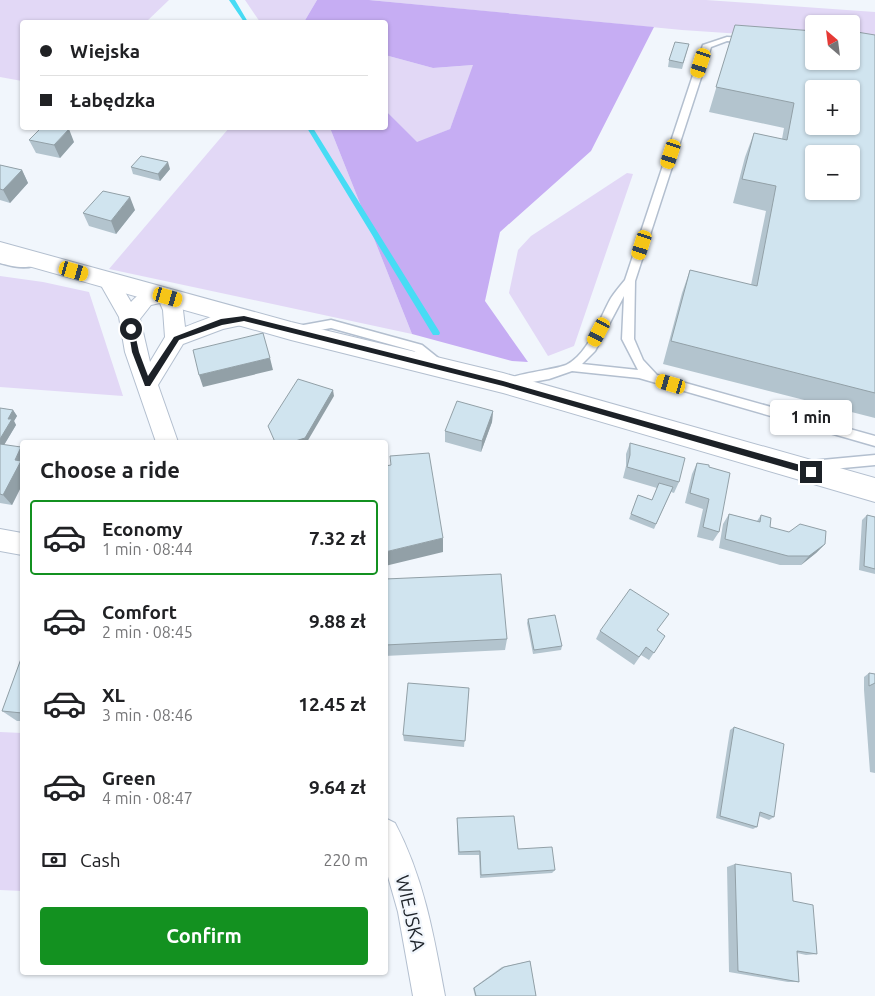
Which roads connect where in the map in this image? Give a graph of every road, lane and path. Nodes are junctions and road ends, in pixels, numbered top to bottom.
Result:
1 (756, 41) edge
2 (0, 250) edge
3 (0, 259) edge
4 (41, 262) junction
5 (108, 280) junction
6 (630, 281) junction
7 (164, 296) junction
8 (129, 317) junction
9 (244, 318) junction
10 (176, 338) junction
11 (572, 367) junction
12 (654, 379) junction
13 (148, 384) junction
14 (503, 384) junction
15 (165, 440) edge
16 (875, 441) edge
17 (875, 460) edge
18 (796, 468) junction
19 (875, 490) edge
20 (0, 540) edge
21 (20, 544) edge
22 (388, 840) edge
23 (429, 996) edge

1 - 6 lane
2 - 4 street
3 - 4 lane
4 - 5 street
5 - 7 street
5 - 8 street
6 - 11 lane
6 - 12 lane
7 - 8 street
7 - 9 street
7 - 10 street
8 - 13 street
9 - 10 street
9 - 14 street
10 - 13 street
11 - 12 lane
11 - 14 lane
12 - 16 lane
13 - 15 street
14 - 18 street
17 - 18 lane
18 - 19 street
20 - 21 street
22 - 23 street, WIEJSKA

